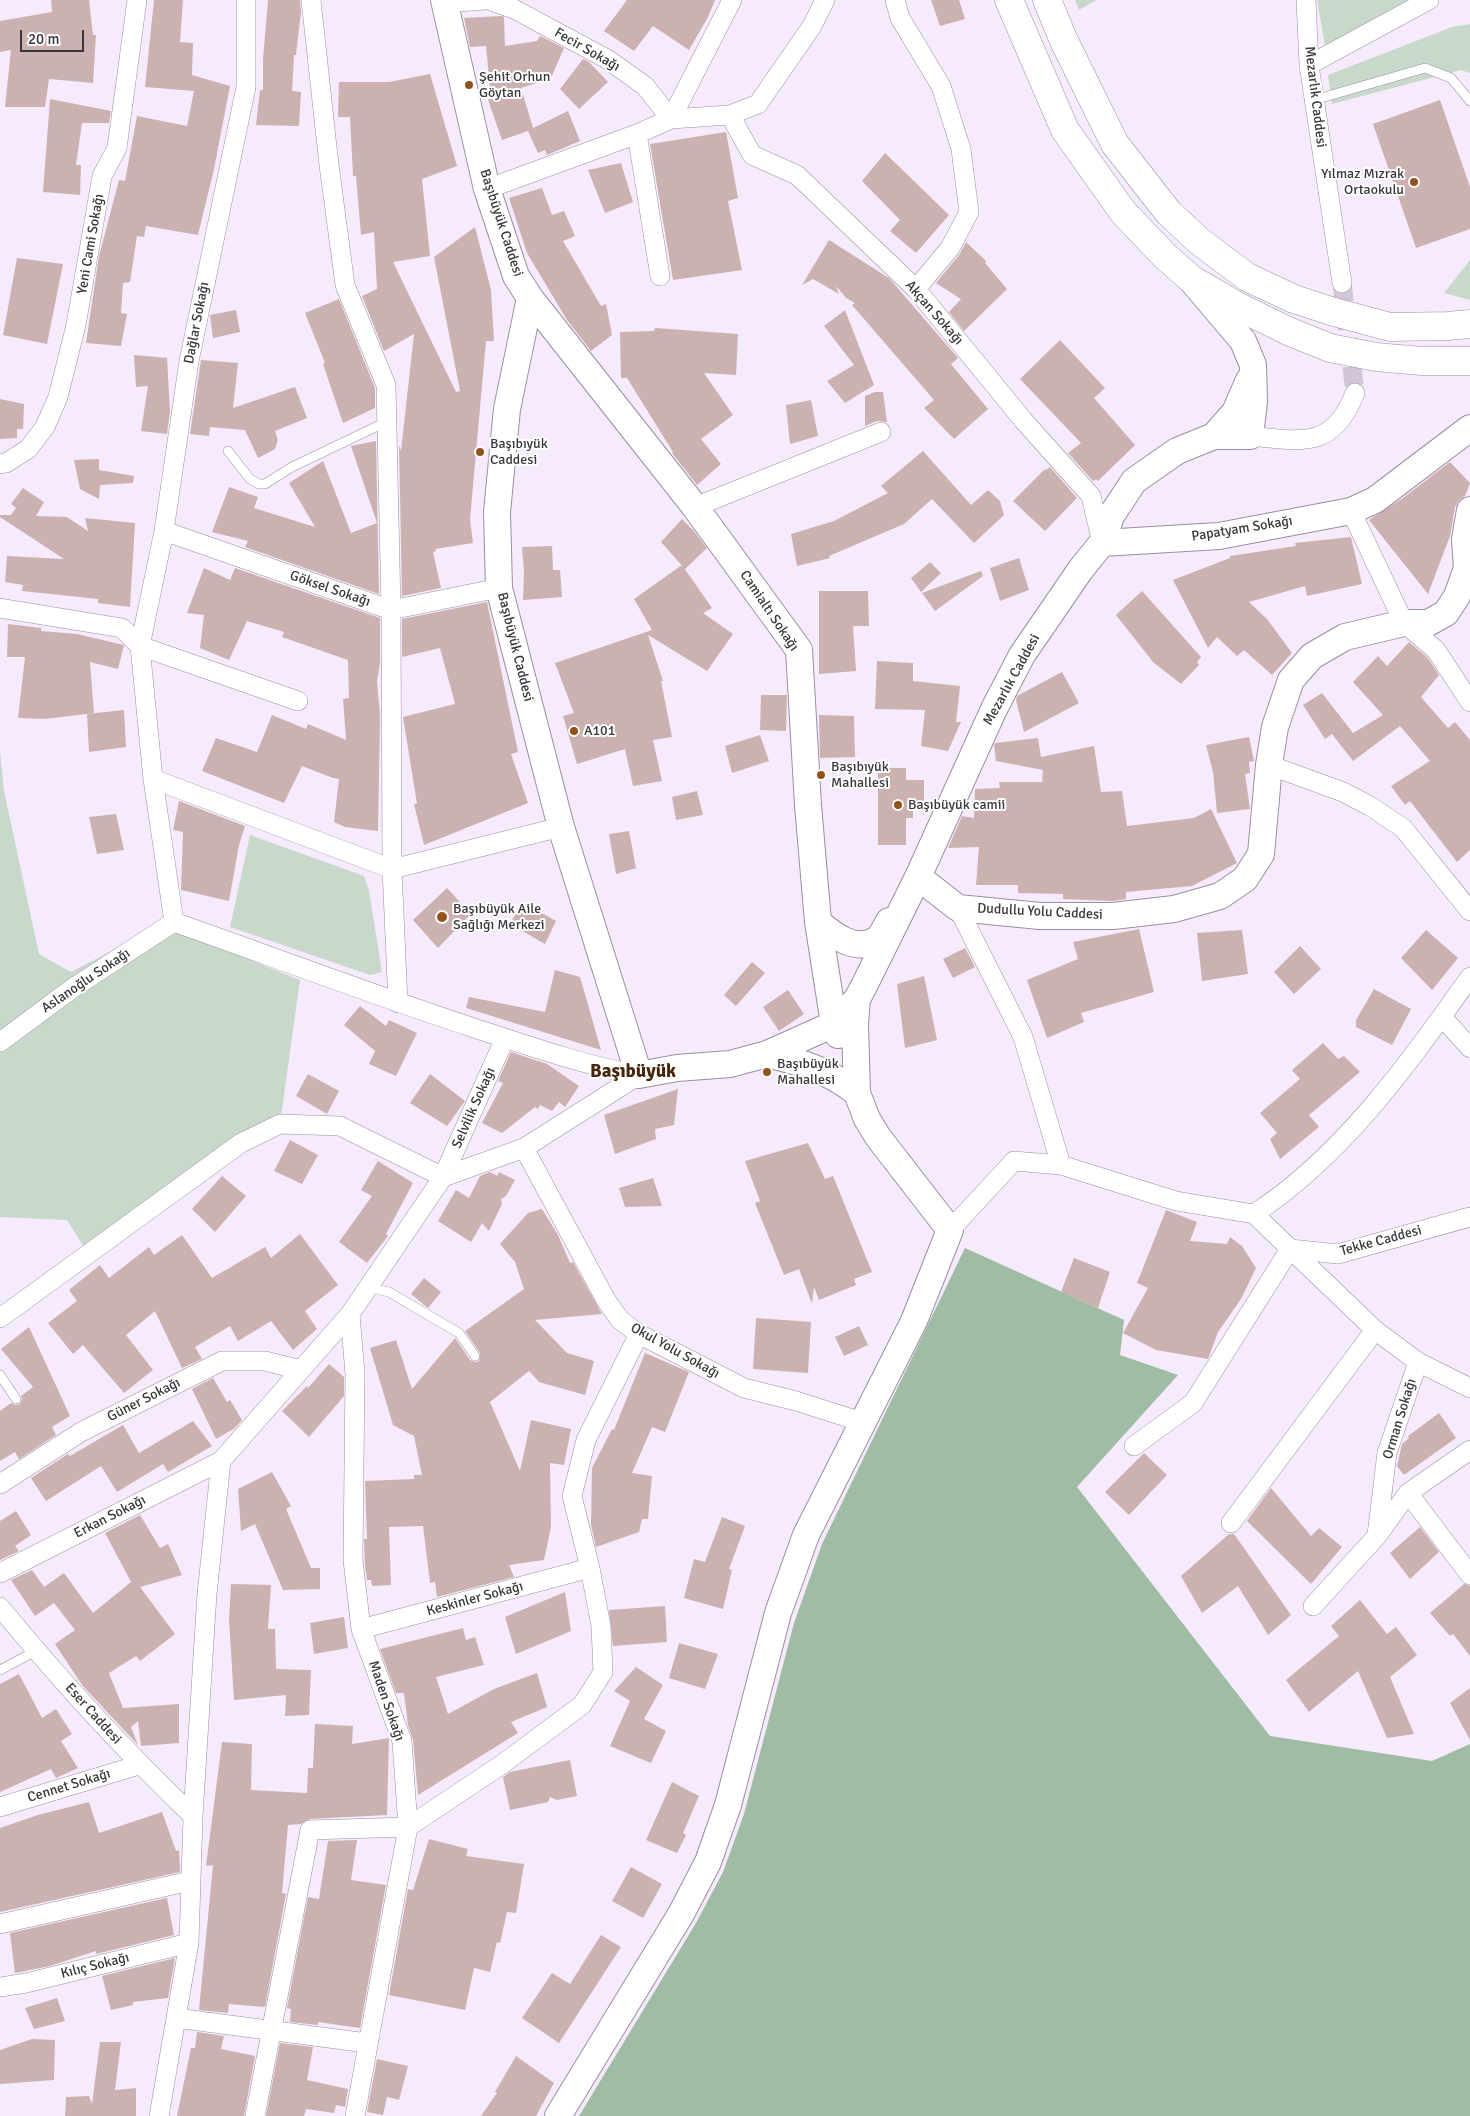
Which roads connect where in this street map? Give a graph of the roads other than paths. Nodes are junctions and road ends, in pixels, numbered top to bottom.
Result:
1 (137, 0) edge
2 (246, 0) edge
3 (311, 0) edge
4 (484, 0) edge
5 (489, 0) edge
6 (732, 0) edge
7 (825, 0) edge
8 (895, 0) edge
9 (1009, 0) edge
10 (1047, 0) edge
11 (1306, 0) edge
12 (1430, 0) edge
13 (445, 1) edge
14 (1309, 65) junction
15 (1314, 100) junction
16 (1470, 101) edge
17 (730, 115) junction
18 (671, 119) junction
19 (637, 134) junction
20 (487, 190) junction
21 (660, 276) dead end
22 (1191, 279) junction
23 (1342, 283) tunnel mouth
24 (916, 289) junction
25 (530, 298) junction
26 (1459, 325) edge
27 (1470, 361) edge
28 (1253, 365) junction
29 (1355, 393) tunnel mouth
30 (387, 422) junction
31 (1470, 428) edge
32 (881, 432) dead end
33 (1214, 436) junction
34 (1250, 436) junction
35 (228, 451) dead end
36 (0, 464) edge
37 (696, 507) junction
38 (1351, 510) junction
39 (1470, 510) edge
40 (164, 532) junction
41 (1102, 543) junction
42 (1468, 570) edge
43 (499, 588) junction
44 (0, 608) edge
45 (391, 610) junction
46 (1404, 623) junction
47 (140, 646) junction
48 (298, 701) dead end
49 (1470, 702) edge
50 (1269, 765) junction
51 (153, 779) junction
52 (561, 827) junction
53 (392, 869) junction
54 (918, 877) junction
55 (958, 908) junction
56 (1470, 910) edge
57 (174, 922) junction
58 (818, 922) junction
59 (1470, 977) edge
60 (857, 999) junction
61 (398, 1003) junction
62 (1442, 1017) junction
63 (834, 1024) junction
64 (505, 1038) junction
65 (0, 1042) edge
66 (1470, 1048) edge
67 (767, 1054) junction
68 (639, 1075) junction
69 (857, 1093) junction
70 (524, 1148) junction
71 (1061, 1165) junction
72 (443, 1177) junction
73 (1254, 1214) junction
74 (1470, 1217) edge
75 (950, 1230) junction
76 (1290, 1249) junction
77 (368, 1287) junction
78 (350, 1314) junction
79 (0, 1318) edge
80 (1375, 1330) junction
81 (639, 1334) junction
82 (475, 1356) dead end
83 (1418, 1362) junction
84 (301, 1370) junction
85 (0, 1376) edge
86 (1470, 1388) edge
87 (16, 1399) dead end
88 (862, 1422) junction
89 (1134, 1446) dead end
90 (1470, 1450) edge
91 (221, 1461) junction
92 (0, 1484) edge
93 (1408, 1493) junction
94 (1232, 1523) dead end
95 (1377, 1536) junction
96 (590, 1568) junction
97 (0, 1573) edge
98 (1470, 1575) edge
99 (1313, 1606) dead end
100 (0, 1607) edge
101 (361, 1629) junction
102 (36, 1651) junction
103 (0, 1670) edge
104 (139, 1765) junction
105 (0, 1807) edge
106 (193, 1816) junction
107 (408, 1827) junction
108 (190, 1882) junction
109 (0, 1924) edge
110 (189, 1943) junction
111 (0, 1987) edge
112 (176, 2018) junction
113 (273, 2030) junction
114 (367, 2043) junction
115 (159, 2116) edge
116 (255, 2116) edge
117 (355, 2116) edge
118 (558, 2116) edge

1 - 36 street, Yeni Cami Sokağı
2 - 40 street, Dağlar Sokağı
3 - 30 street
4 - 13 street
5 - 18 street, Fecir Sokağı
6 - 18 street
7 - 17 street
8 - 24 street
9 - 22 main road
10 - 26 main road
11 - 14 street, Mezarlık Caddesi
12 - 14 street
13 - 20 main road, Başıbüyük Caddesi
14 - 15 street, Mezarlık Caddesi
15 - 16 lane
15 - 23 street, Mezarlık Caddesi
17 - 18 street
17 - 24 street, Akçan Sokağı
18 - 19 street
19 - 20 street
19 - 21 street
20 - 25 main road, Başıbüyük Caddesi
22 - 27 main road
22 - 28 main road
24 - 41 street, Akçan Sokağı
25 - 37 main road, Camialtı Sokağı
25 - 43 main road, Başıbüyük Caddesi
28 - 33 main road
28 - 34 main road
29 - 34 street, Mezarlık Caddesi
30 - 35 lane
30 - 45 street
31 - 38 main road, Papatyam Sokağı
32 - 37 street
33 - 34 main road, Mezarlık Caddesi
33 - 41 main road, Mezarlık Caddesi
37 - 58 main road, Camialtı Sokağı
38 - 41 main road, Papatyam Sokağı
38 - 46 street
39 - 42 main road, Dudullu Yolu Caddesi
40 - 45 street, Göksel Sokağı
40 - 47 street, Dağlar Sokağı
41 - 54 main road, Mezarlık Caddesi
42 - 46 main road, Dudullu Yolu Caddesi
43 - 45 street
43 - 52 main road, Başıbüyük Caddesi
44 - 47 street
45 - 53 street
46 - 49 street
46 - 50 main road, Dudullu Yolu Caddesi
47 - 48 street
47 - 51 street, Dağlar Sokağı
50 - 55 main road, Dudullu Yolu Caddesi
50 - 56 street
51 - 53 street
51 - 57 street, Dağlar Sokağı
52 - 53 street
52 - 68 main road, Başıbüyük Caddesi
53 - 61 street
54 - 55 main road, Dudullu Yolu Caddesi
54 - 58 main road
54 - 60 main road, Mezarlık Caddesi
55 - 71 street
57 - 61 street
57 - 65 street, Aslanoğlu Sokağı
58 - 63 main road, Camialtı Sokağı
59 - 62 street
60 - 63 main road, Mezarlık Caddesi
60 - 69 main road
61 - 64 street
62 - 66 street
62 - 73 street
63 - 67 main road
63 - 69 main road
64 - 68 street
64 - 72 street, Selvilik Sokağı
67 - 68 main road
67 - 69 main road
68 - 70 street
69 - 75 main road
70 - 72 street
70 - 81 street, Okul Yolu Sokağı
71 - 73 street
71 - 75 street
72 - 77 street, Selvilik Sokağı
72 - 79 street
73 - 76 street
74 - 76 street, Tekke Caddesi
75 - 88 main road
76 - 80 street
76 - 89 street
77 - 78 street, Selvilik Sokağı
77 - 82 lane
78 - 84 street, Selvilik Sokağı
78 - 101 street, Maden Sokağı
80 - 83 street
80 - 94 street
81 - 88 street, Okul Yolu Sokağı
81 - 96 street
83 - 86 street
83 - 95 street, Orman Sokağı
84 - 91 street, Selvilik Sokağı
84 - 92 street, Güner Sokağı
85 - 87 lane
88 - 118 main road
90 - 93 street
91 - 97 street, Erkan Sokağı
91 - 106 street
93 - 95 street
93 - 98 street
95 - 99 street
96 - 101 street, Keskinler Sokağı
96 - 107 street
100 - 102 street, Eser Caddesi
101 - 107 street, Maden Sokağı
102 - 103 lane
102 - 104 street, Eser Caddesi
104 - 105 street, Cennet Sokağı
104 - 106 street, Eser Caddesi
106 - 108 street
107 - 113 street
107 - 114 street, Maden Sokağı
108 - 109 street
108 - 110 street
110 - 111 street, Kılıç Sokağı
110 - 112 street
112 - 113 street
112 - 115 street
113 - 114 street
113 - 116 street
114 - 117 street, Maden Sokağı

